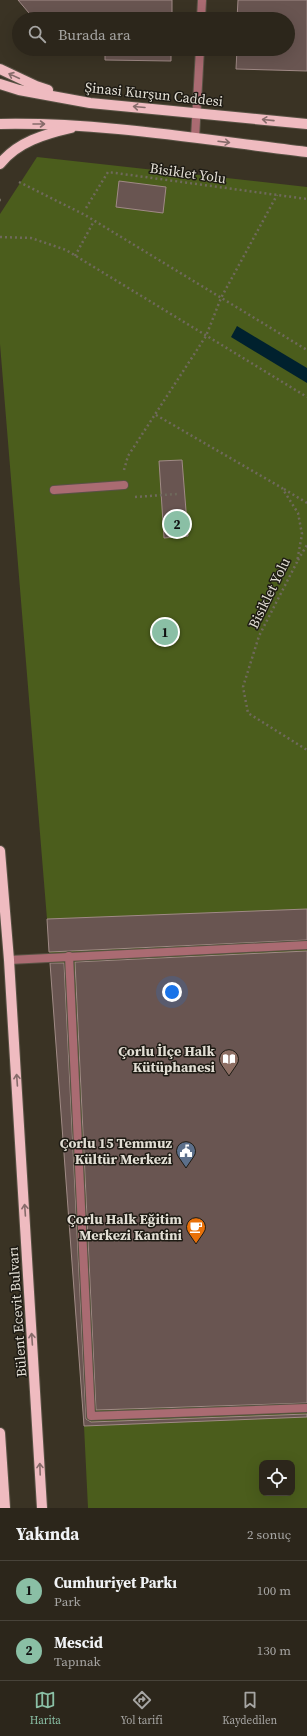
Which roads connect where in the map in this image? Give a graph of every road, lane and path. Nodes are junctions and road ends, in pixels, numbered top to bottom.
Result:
1 (202, 0) edge
2 (201, 12) edge
3 (200, 56) edge
4 (0, 69) edge
5 (0, 84) edge
6 (90, 102) junction
7 (196, 112) junction
8 (0, 124) edge
9 (307, 124) edge
10 (86, 126) junction
11 (195, 138) junction
12 (307, 152) edge
13 (0, 164) edge
14 (19, 182) dead end
15 (277, 195) junction
16 (307, 199) edge
17 (86, 208) dead end
18 (94, 221) junction
19 (0, 237) edge
20 (75, 256) junction
21 (221, 298) junction
22 (206, 336) junction
23 (307, 350) edge
24 (307, 397) edge
25 (156, 415) junction
26 (124, 485) junction
27 (282, 488) junction
28 (54, 490) dead end
29 (177, 494) dead end
30 (307, 503) edge
31 (307, 545) edge
32 (297, 562) junction
33 (307, 750) edge
34 (0, 851) edge
35 (307, 945) edge
36 (69, 956) junction
37 (9, 960) junction
38 (307, 1408) edge
39 (0, 1433) edge
40 (5, 1508) edge
41 (42, 1508) edge

1 - 2 street
3 - 7 street
6 -> 4 main road
5 - 6 main road, Şinasi Kurşun Caddesi
7 -> 6 main road, Şinasi Kurşun Caddesi
9 -> 7 main road, Şinasi Kurşun Caddesi
7 - 11 street
8 -> 10 main road
10 - 11 main road
10 - 13 main road
11 -> 12 main road
14 - 18 path
15 - 16 path, Bisiklet Yolu
15 - 17 path, Bisiklet Yolu
15 - 21 path
18 - 20 path
18 - 21 path
19 - 20 path
20 - 22 path
21 - 22 path
21 - 23 path
22 - 24 path
22 - 25 path
25 - 26 path
25 - 27 path, Bisiklet Yolu
26 - 28 street
26 - 29 path
27 - 30 path
27 - 32 path, Bisiklet Yolu
31 - 32 path
32 - 33 path, Bisiklet Yolu
34 - 37 main road, Bülent Ecevit Bulvarı
35 - 36 street
36 - 37 street
36 - 38 street
41 -> 37 main road, Bülent Ecevit Bulvarı
39 - 40 main road

